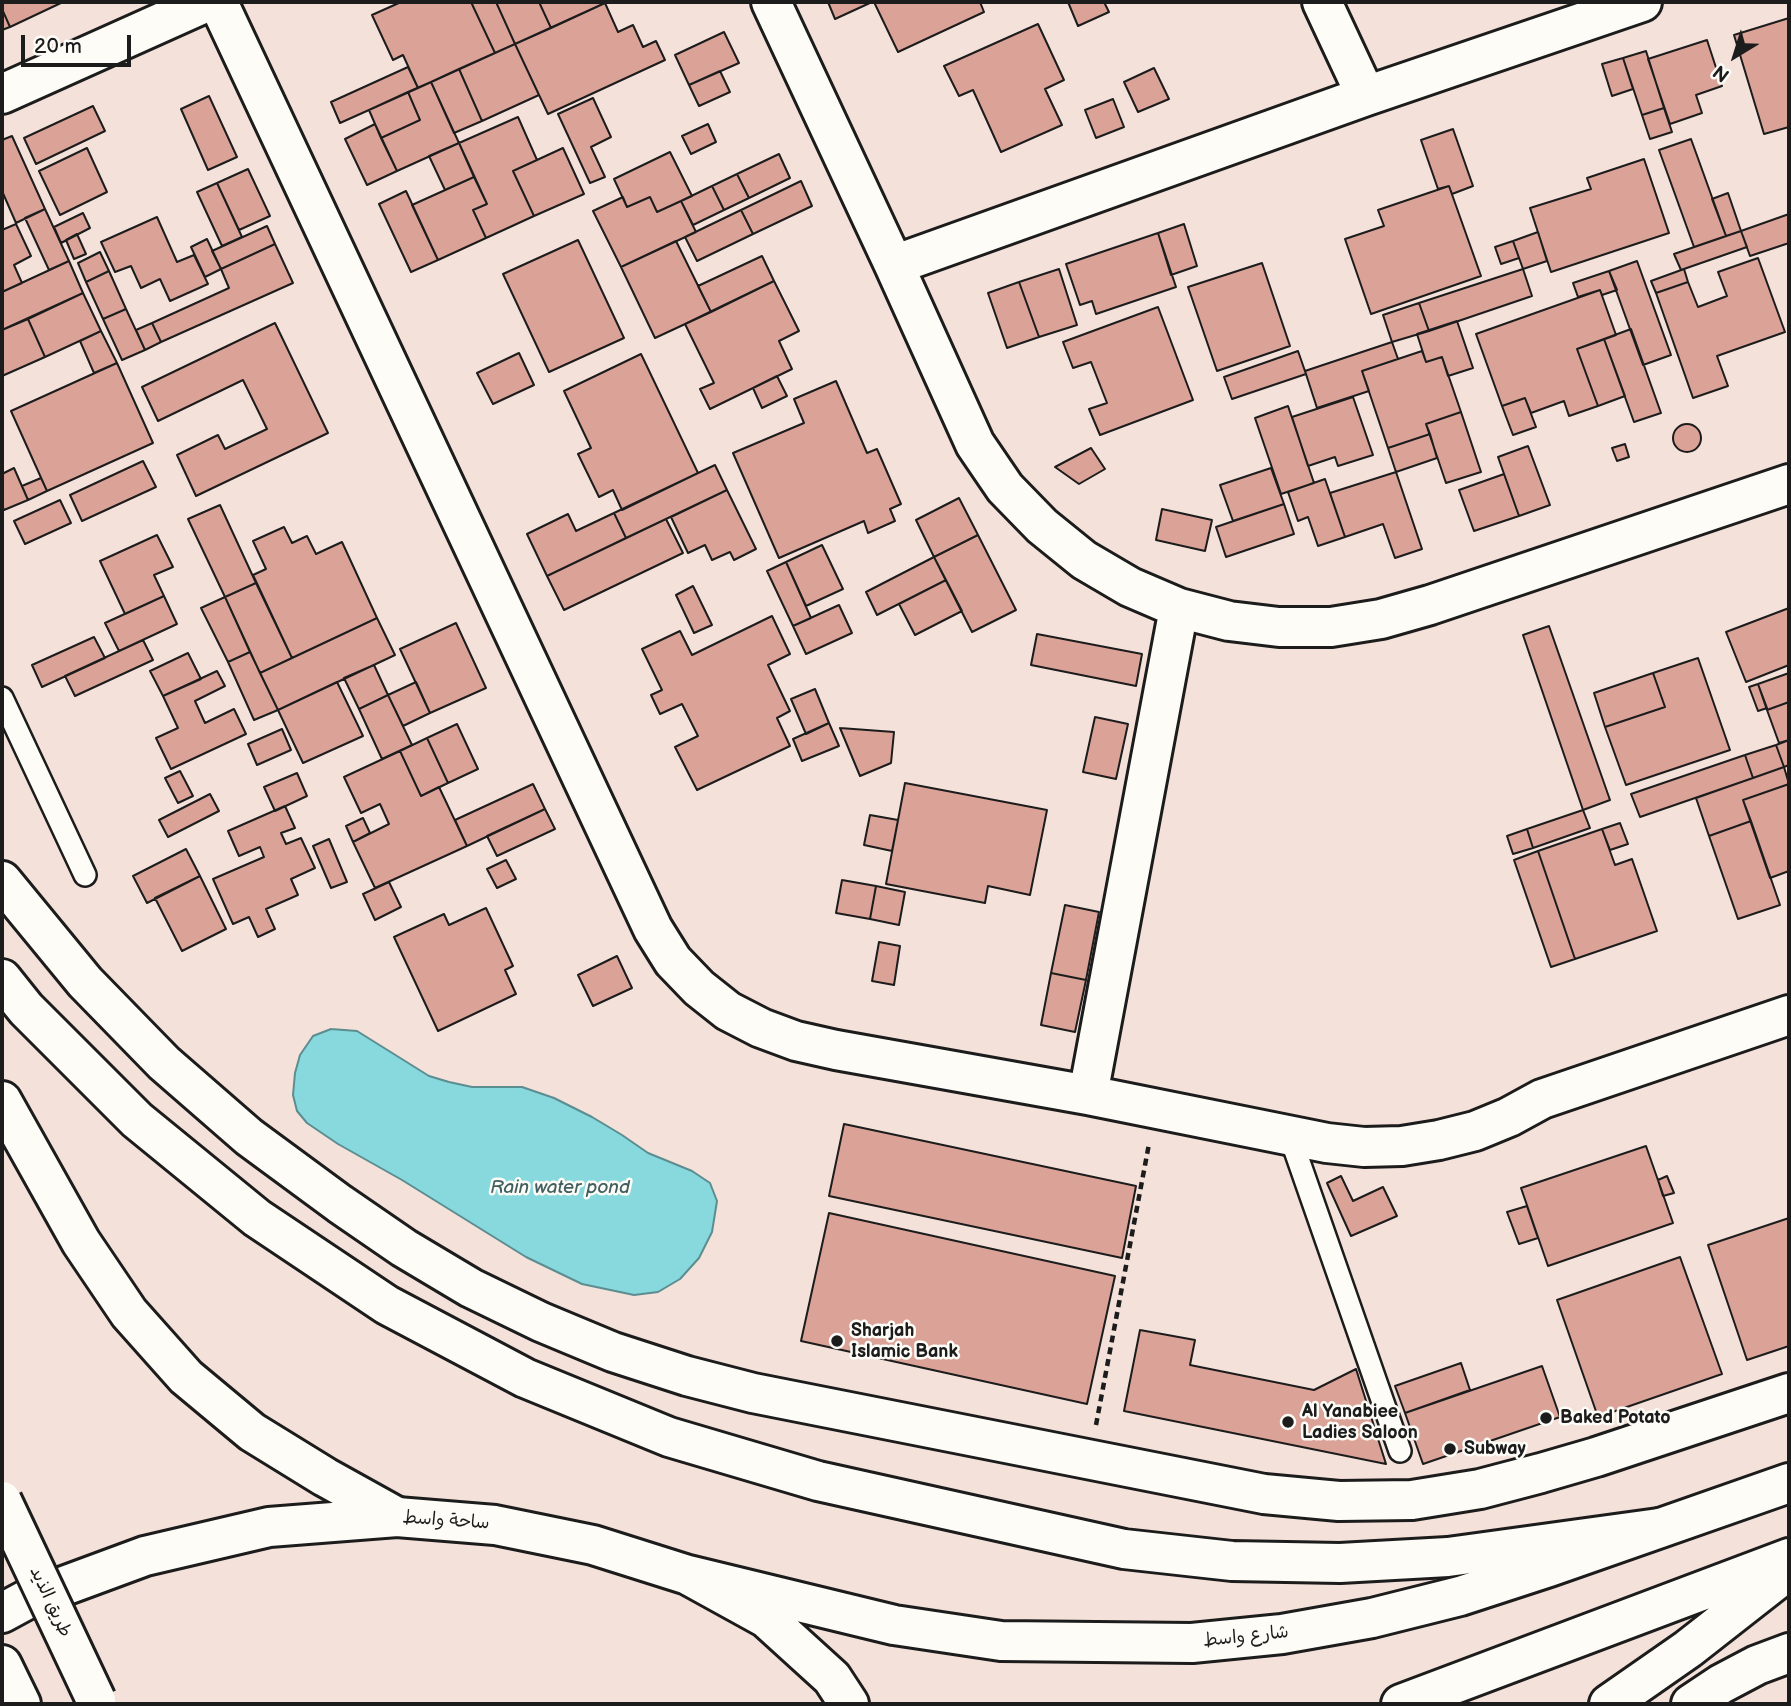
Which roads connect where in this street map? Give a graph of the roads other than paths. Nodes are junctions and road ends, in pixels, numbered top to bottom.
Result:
1 (207, 2) edge
2 (218, 2) edge
3 (771, 2) edge
4 (1322, 2) edge
5 (1642, 2) edge
6 (2, 94) edge
7 (1366, 96) junction
8 (894, 265) junction
9 (1789, 484) edge
10 (1179, 608) junction
11 (2, 698) edge
12 (85, 875) dead end
13 (2, 881) edge
14 (2, 979) edge
15 (1789, 1015) edge
16 (1088, 1095) junction
17 (2, 1101) edge
18 (1290, 1136) junction
19 (1789, 1392) edge
20 (1400, 1451) dead end
21 (1789, 1483) edge
22 (2, 1501) edge
23 (397, 1517) junction
24 (1659, 1528) junction
25 (1789, 1558) edge
26 (1789, 1570) edge
27 (688, 1575) junction
28 (2, 1612) edge
29 (1789, 1653) edge
30 (2, 1665) edge
31 (97, 1702) edge
32 (21, 1704) edge
33 (849, 1704) edge
34 (1401, 1704) edge
35 (1609, 1704) edge
36 (1691, 1704) edge

1 - 6 main road
2 - 16 main road
3 - 8 main road
4 - 7 main road
5 - 7 main road
7 - 8 main road
8 - 10 main road
9 - 10 main road
10 - 16 main road
11 - 12 lane
13 - 19 main road
14 - 24 main road
15 - 18 main road
16 - 18 main road
17 - 23 main road
18 - 20 lane
21 - 24 main road, شارع واسط
22 - 31 main road, طريق الذيد, bridge
23 - 27 main road, ساحة واسط
23 - 28 main road, ساحة واسط
24 - 27 main road, شارع واسط
25 - 34 main road
26 - 35 main road
27 - 33 main road, ساحة واسط
29 - 36 main road
30 - 32 main road

